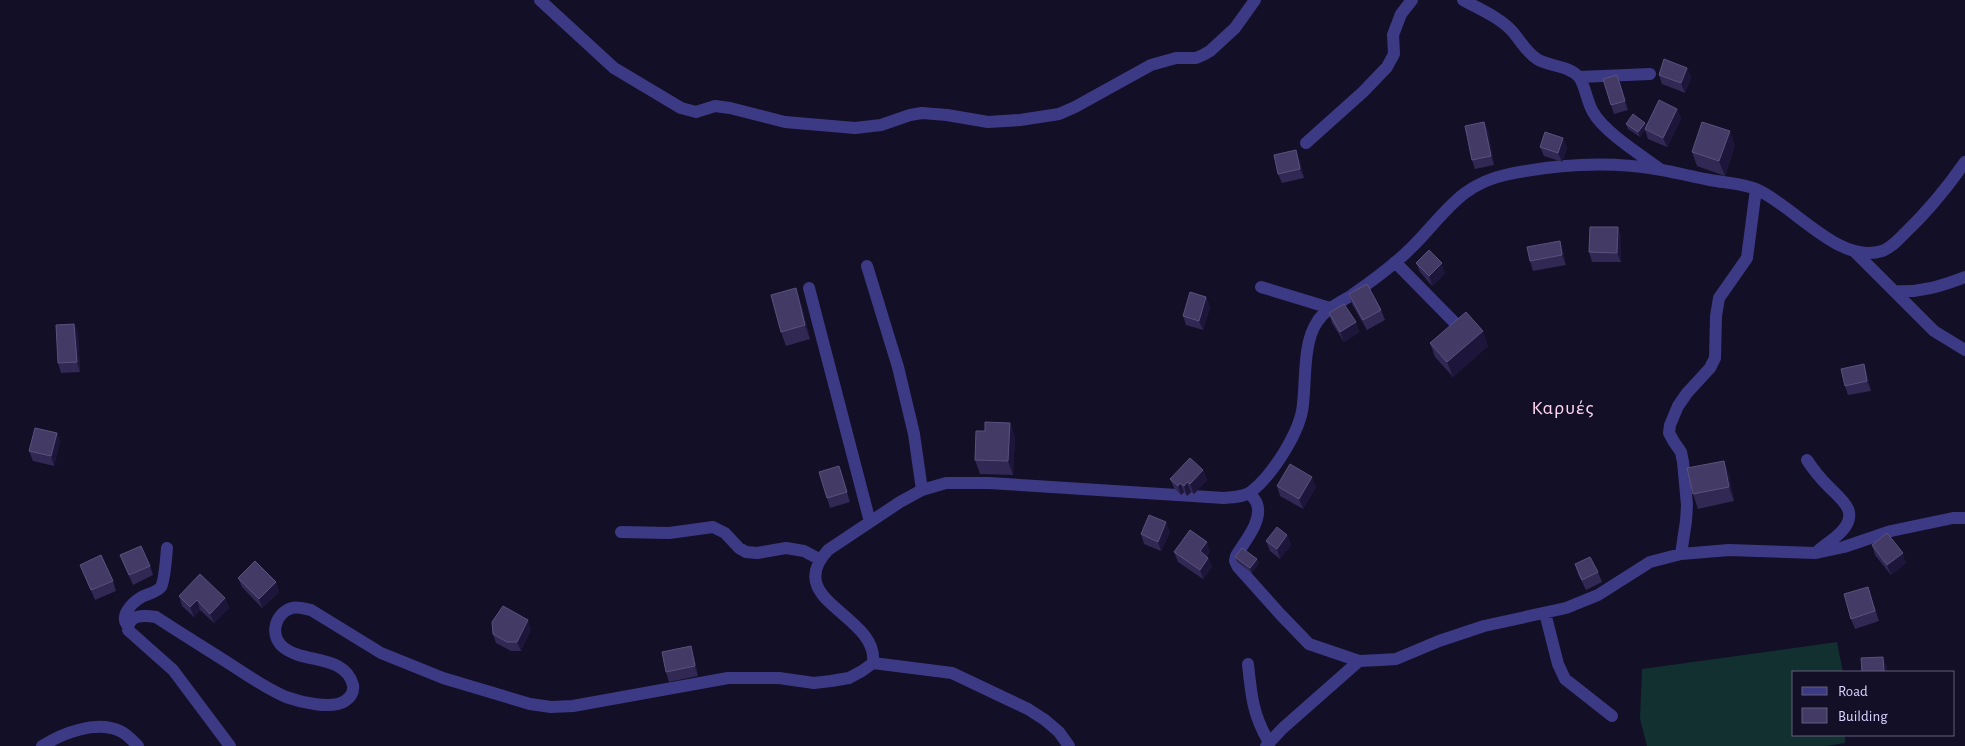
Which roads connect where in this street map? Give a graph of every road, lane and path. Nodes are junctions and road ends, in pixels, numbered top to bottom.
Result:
1 (540, 0) edge
2 (1255, 0) edge
3 (1412, 0) edge
4 (1463, 0) edge
5 (1650, 74) dead end
6 (1579, 77) junction
7 (1306, 144) dead end
8 (1965, 162) edge
9 (1660, 169) junction
10 (1756, 189) junction
11 (1855, 252) junction
12 (1396, 262) junction
13 (867, 266) dead end
14 (1965, 277) edge
15 (1261, 287) dead end
16 (809, 288) dead end
17 (1894, 291) junction
18 (1330, 308) junction
19 (1456, 324) edge
20 (1965, 350) edge
21 (1808, 460) dead end
22 (922, 490) junction
23 (1250, 493) junction
24 (1965, 518) edge
25 (870, 522) junction
26 (621, 532) dead end
27 (167, 548) dead end
28 (1816, 552) junction
29 (1680, 554) junction
30 (819, 559) junction
31 (1544, 613) junction
32 (128, 626) junction
33 (1359, 661) junction
34 (873, 663) junction
35 (1248, 664) dead end
36 (1612, 716) dead end
37 (1267, 744) edge
38 (42, 746) edge
39 (138, 746) edge
40 (230, 746) edge
41 (1069, 746) edge

1 - 2 street
3 - 7 street
4 - 6 street
5 - 6 street
6 - 9 street
8 - 11 street
9 - 10 street
9 - 12 street
10 - 11 street
10 - 29 street
11 - 17 street
12 - 18 street
12 - 19 street
13 - 22 street
14 - 17 street
15 - 18 street
16 - 25 street
17 - 20 street
18 - 23 street
21 - 28 street
22 - 23 street
22 - 25 street
23 - 33 street
24 - 28 street
25 - 30 street
26 - 30 street
27 - 32 street
28 - 29 street
29 - 31 street
30 - 34 street
31 - 33 street
31 - 36 street
32 - 34 street
32 - 40 street
33 - 37 street
34 - 41 street
35 - 37 street
38 - 39 street

